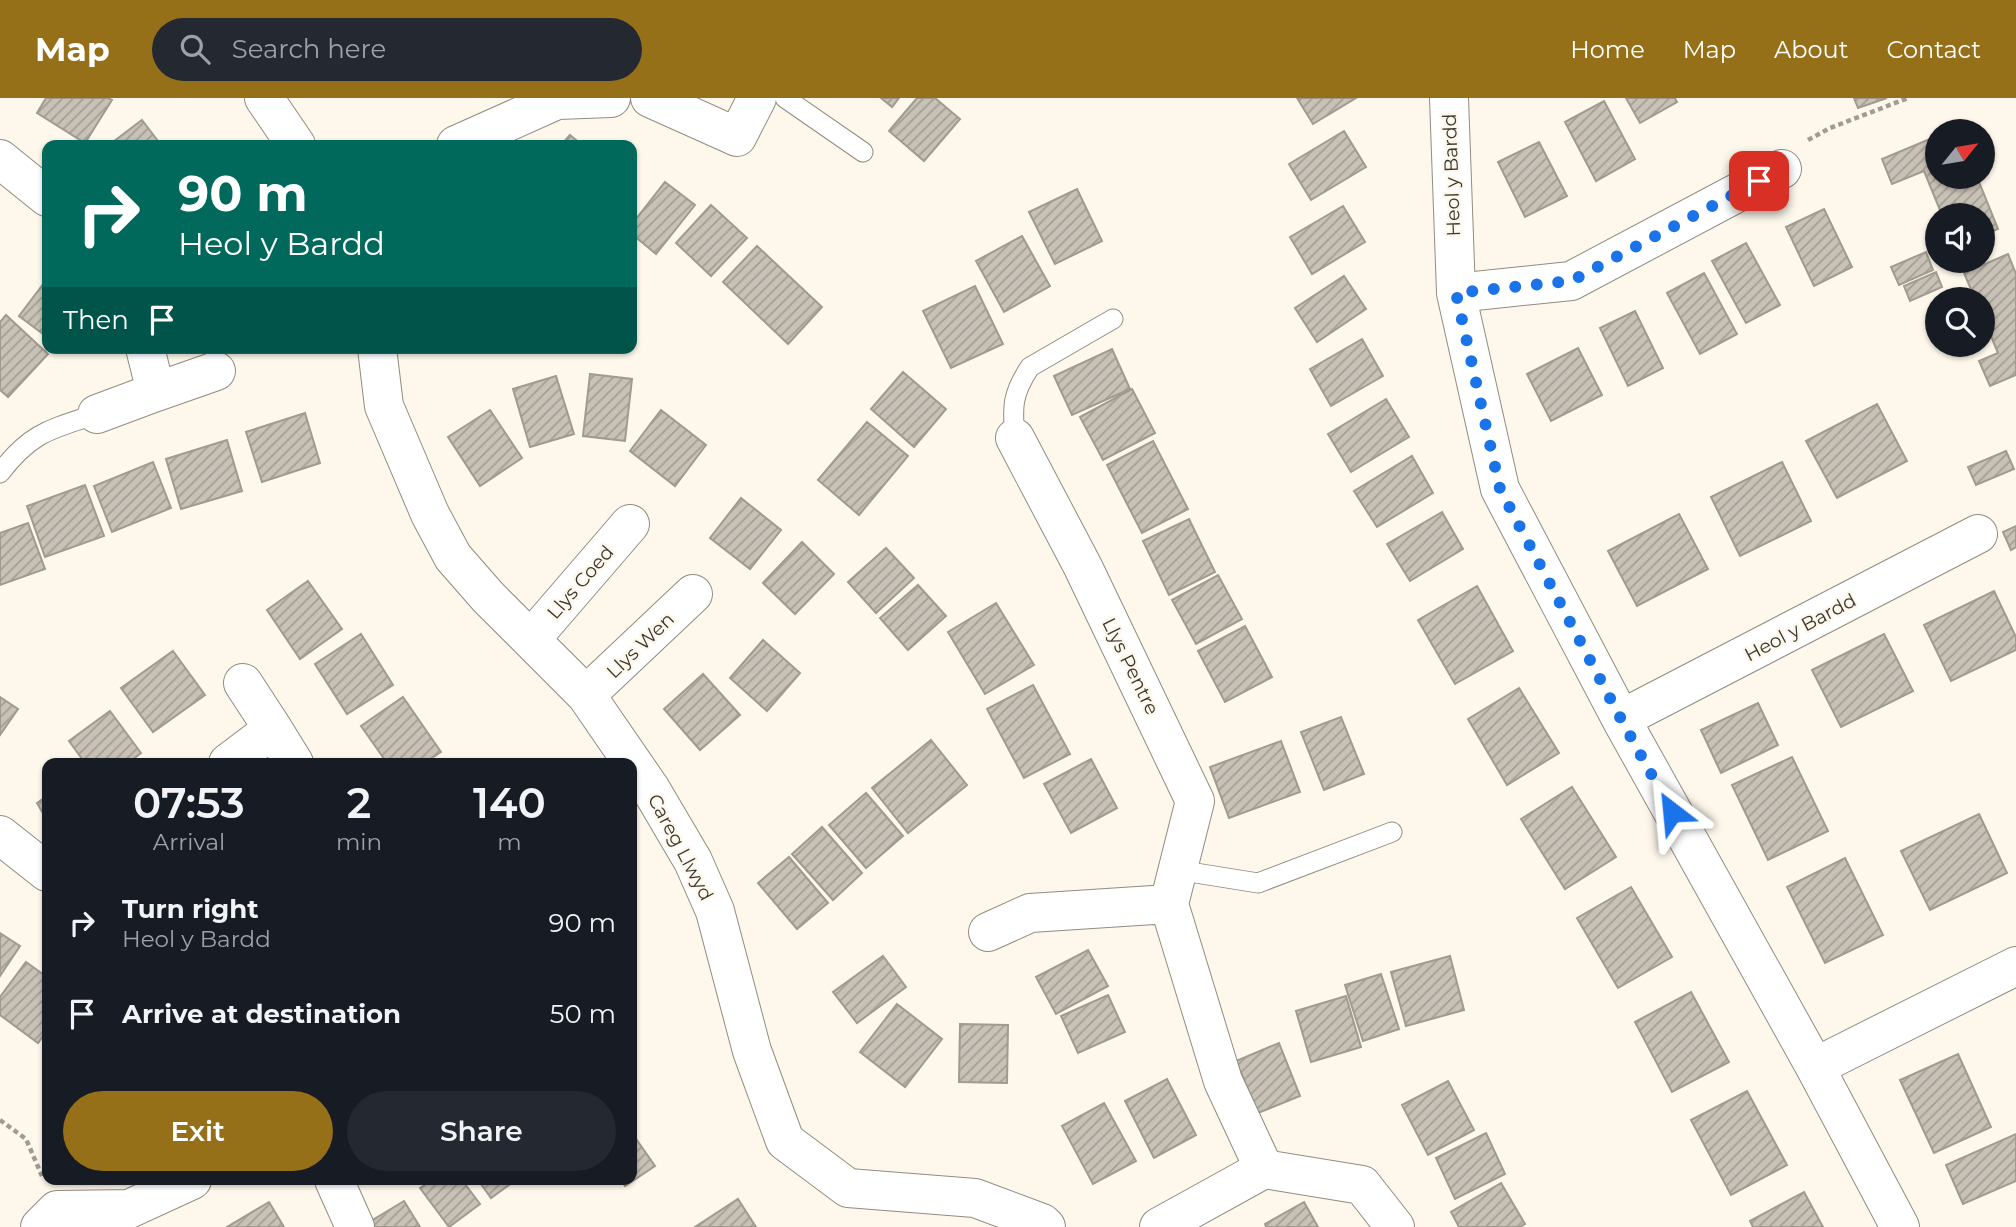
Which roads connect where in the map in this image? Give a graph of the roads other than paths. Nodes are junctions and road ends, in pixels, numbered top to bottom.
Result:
1 (264, 98) edge
2 (611, 98) edge
3 (650, 98) edge
4 (757, 98) edge
5 (785, 98) edge
6 (1448, 98) edge
7 (556, 99) edge
8 (293, 140) edge
9 (467, 140) edge
10 (863, 152) dead end
11 (0, 159) edge
12 (1782, 169) road end
13 (42, 193) edge
14 (1456, 293) junction
15 (1113, 319) dead end
16 (146, 354) edge
17 (378, 354) edge
18 (216, 371) dead end
19 (156, 392) junction
20 (97, 414) joint
21 (1016, 438) joint
22 (0, 473) edge
23 (630, 524) dead end
24 (1979, 534) dead end
25 (693, 594) dead end
26 (531, 639) junction
27 (243, 683) dead end
28 (586, 695) junction
29 (1621, 719) junction
30 (273, 729) junction
31 (235, 758) edge
32 (290, 758) edge
33 (620, 758) edge
34 (641, 796) edge
35 (1392, 832) dead end
36 (0, 835) edge
37 (42, 868) edge
38 (1173, 887) junction
39 (988, 932) dead end
40 (2016, 966) edge
41 (1815, 1067) junction
42 (1264, 1169) junction
43 (181, 1185) edge
44 (48, 1219) edge
45 (1046, 1227) edge
46 (1159, 1227) edge
47 (1395, 1227) edge
48 (1900, 1227) edge

1 - 8 street
2 - 7 street
3 - 4 street
5 - 10 lane
6 - 14 street, Heol y Bardd
7 - 9 street
11 - 13 street
12 - 14 street
14 - 29 street, Heol y Bardd
15 - 21 lane
16 - 19 street
17 - 26 street, Careg Llwyd
18 - 19 street
19 - 20 street
20 - 22 lane
21 - 38 street, Llys Pentre
23 - 26 street, Llys Coed
24 - 29 street, Heol y Bardd
25 - 28 street, Llys Wen
26 - 28 street, Careg Llwyd
27 - 30 street
28 - 33 street, Careg Llwyd
29 - 41 street, Heol y Bardd
30 - 31 street
30 - 32 street
34 - 45 street, Careg Llwyd
35 - 38 lane
36 - 37 street
38 - 39 street
38 - 42 street
40 - 41 street
41 - 48 street, Heol y Bardd
42 - 46 street
42 - 47 street
43 - 44 street

